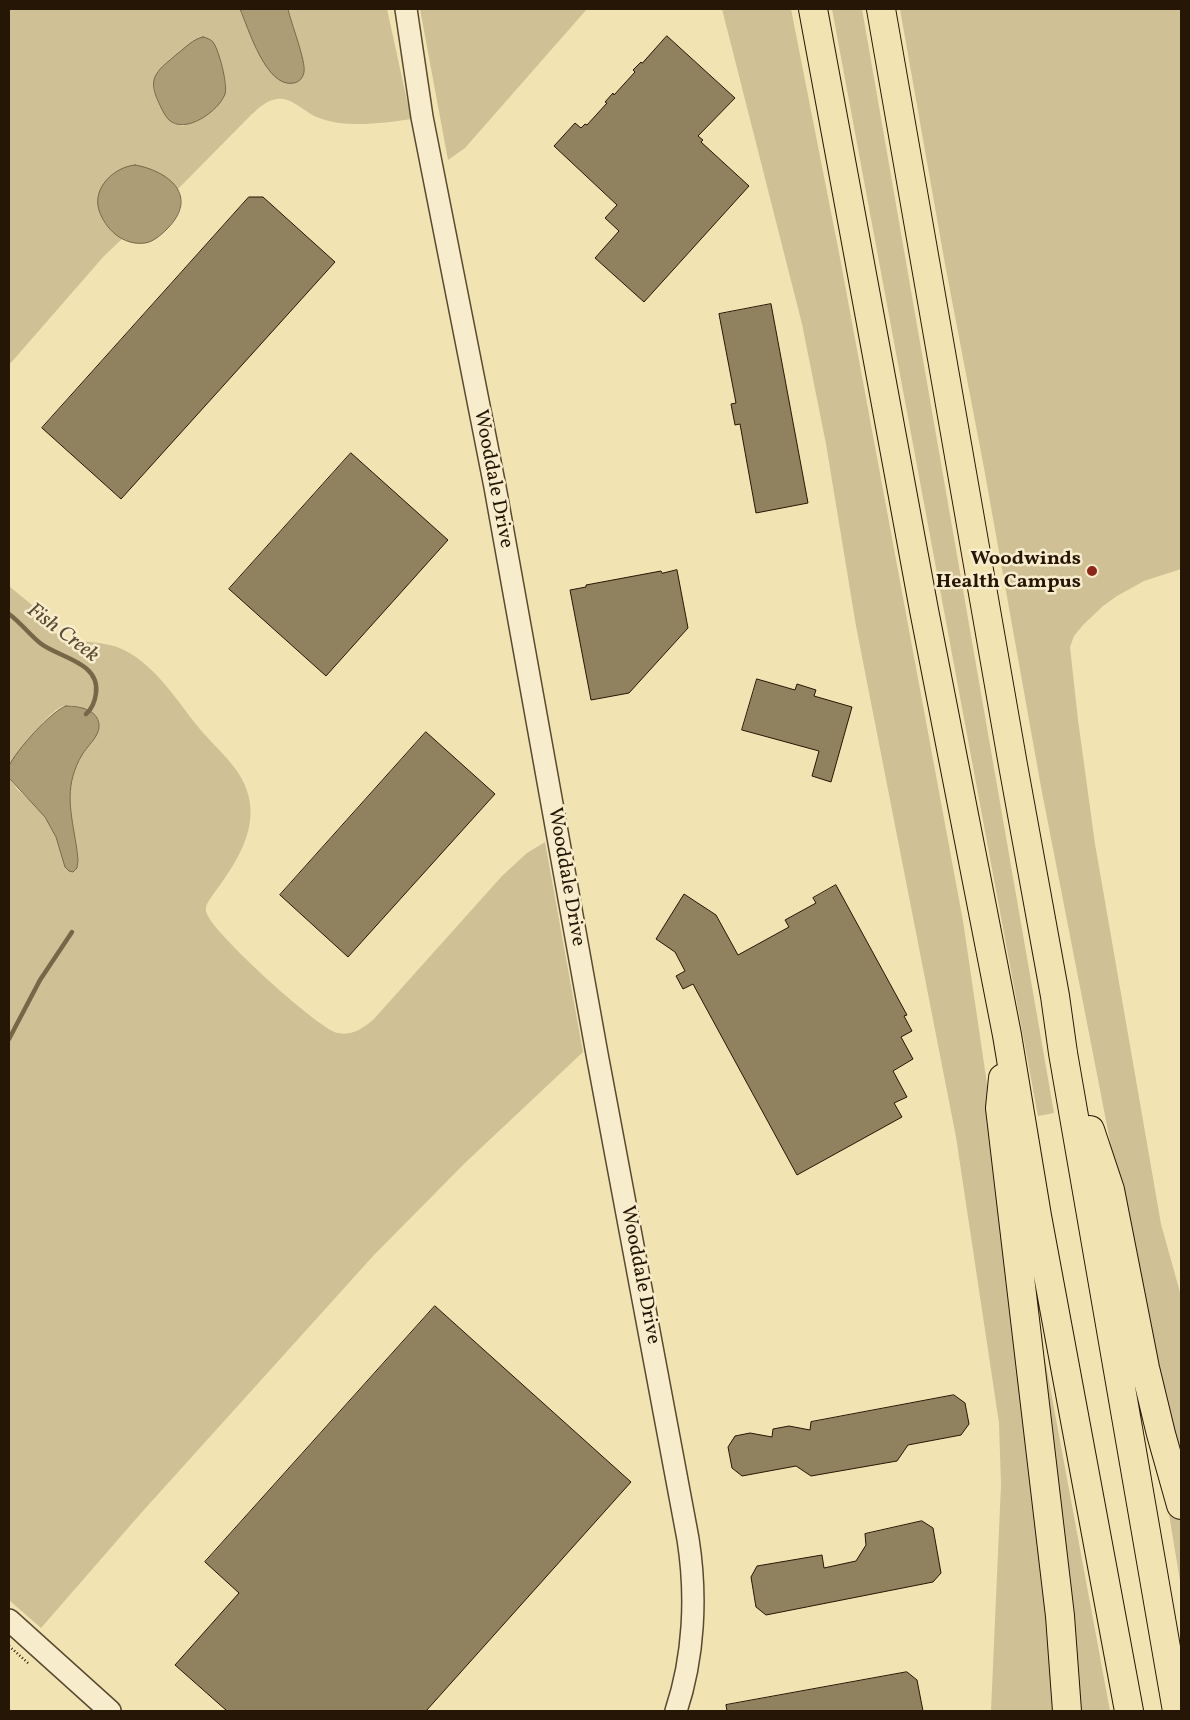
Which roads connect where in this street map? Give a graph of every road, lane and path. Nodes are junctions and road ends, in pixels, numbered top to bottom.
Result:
1 (400, 9) edge
2 (406, 9) edge
3 (813, 9) edge
4 (881, 9) edge
5 (411, 44) junction
6 (1007, 1035) junction
7 (1063, 1053) junction
8 (1181, 1505) edge
9 (9, 1620) edge
10 (110, 1711) edge
11 (676, 1711) edge
12 (1068, 1711) edge
13 (1129, 1711) edge
14 (1177, 1711) edge

1 - 5 street, Wooddale Drive
2 - 5 street, Wooddale Drive
3 - 6 highway
4 - 7 highway
5 - 11 street, Wooddale Drive
6 - 12 highway
6 - 13 highway
7 - 8 highway
7 - 14 highway
9 - 10 street

